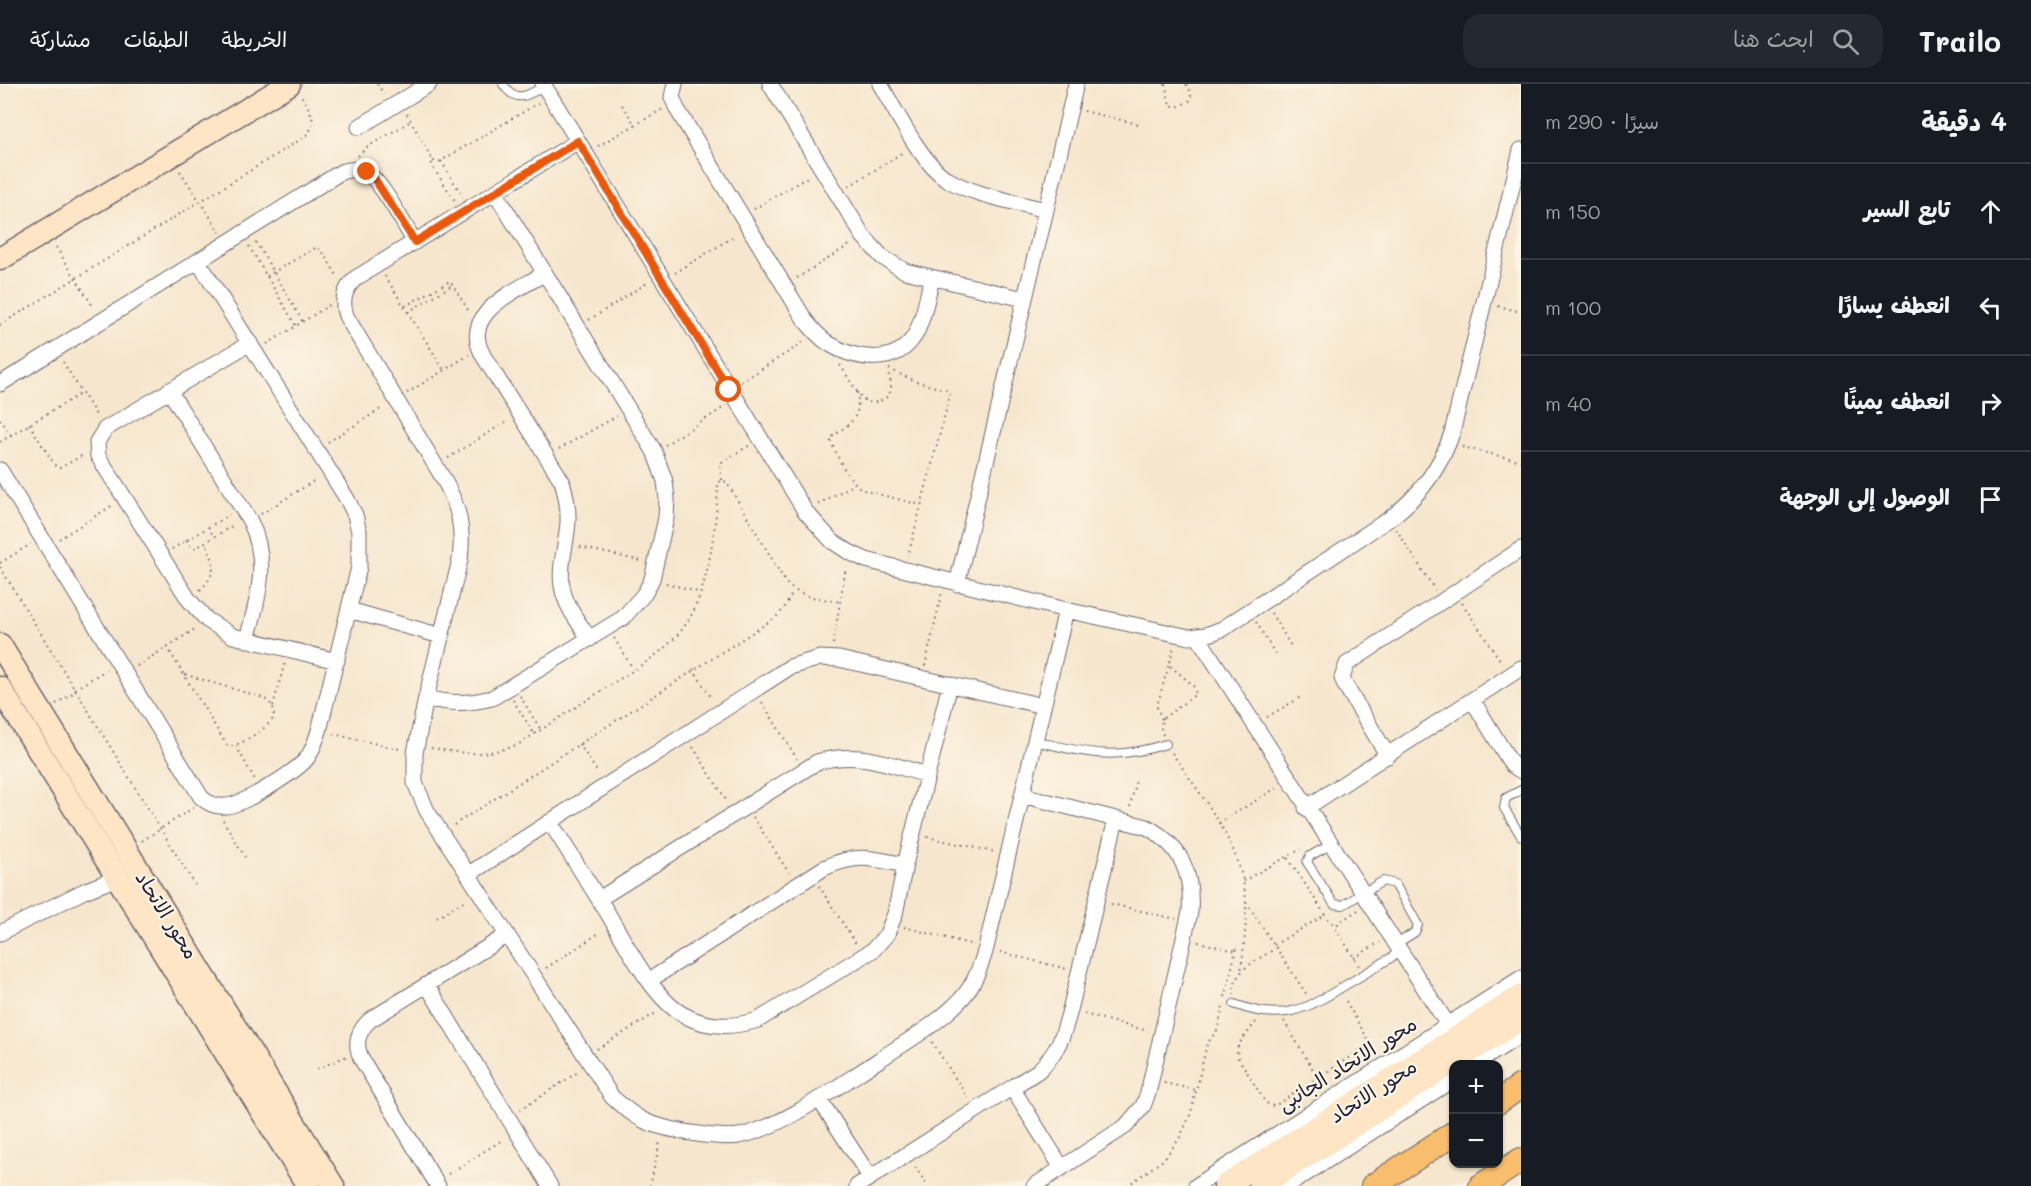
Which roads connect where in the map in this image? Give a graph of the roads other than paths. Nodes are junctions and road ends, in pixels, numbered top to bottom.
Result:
1 (429, 84) edge
2 (503, 84) edge
3 (675, 84) edge
4 (770, 84) edge
5 (880, 84) edge
6 (1076, 84) edge
7 (294, 88) edge
8 (546, 89) edge
9 (360, 127) dead end
10 (581, 147) junction
11 (1521, 150) edge
12 (495, 192) junction
13 (1045, 210) junction
14 (415, 242) junction
15 (0, 260) edge
16 (198, 261) junction
17 (545, 273) junction
18 (932, 278) junction
19 (1024, 299) junction
20 (252, 347) junction
21 (0, 384) edge
22 (169, 390) junction
23 (0, 470) edge
24 (1521, 549) edge
25 (951, 583) junction
26 (350, 610) junction
27 (1066, 610) junction
28 (441, 636) junction
29 (1198, 637) junction
30 (590, 639) junction
31 (247, 640) junction
32 (0, 645) edge
33 (337, 661) junction
34 (1516, 672) edge
35 (950, 684) junction
36 (0, 688) edge
37 (426, 698) junction
38 (1473, 701) junction
39 (1043, 706) junction
40 (1035, 741) junction
41 (1166, 744) road end
42 (1388, 756) junction
43 (1521, 771) edge
44 (927, 775) junction
45 (1521, 790) edge
46 (1022, 795) junction
47 (1306, 808) junction
48 (1121, 820) junction
49 (550, 822) junction
50 (1521, 836) edge
51 (1328, 841) junction
52 (905, 865) junction
53 (469, 874) junction
54 (117, 878) junction
55 (1365, 898) junction
56 (599, 899) junction
57 (0, 933) edge
58 (507, 935) junction
59 (1395, 945) junction
60 (1521, 978) edge
61 (650, 980) junction
62 (427, 985) junction
63 (1521, 996) edge
64 (1234, 1004) road end
65 (1521, 1019) edge
66 (1521, 1035) edge
67 (1468, 1047) edge
68 (1449, 1081) edge
69 (1521, 1086) edge
70 (1012, 1088) junction
71 (819, 1099) junction
72 (1503, 1099) edge
73 (1449, 1136) edge
74 (1521, 1160) edge
75 (1062, 1168) junction
76 (864, 1182) edge
77 (437, 1184) edge
78 (1274, 1184) edge
79 (308, 1186) edge
80 (333, 1186) edge
81 (550, 1186) edge
82 (1034, 1186) edge
83 (1196, 1186) edge
84 (1226, 1186) edge
85 (1372, 1186) edge
86 (1481, 1186) edge

1 - 9 street
2 - 8 lane
3 - 18 street
4 - 18 street
5 - 13 street
6 - 13 street
7 - 15 street
8 - 10 street
10 - 12 street
10 - 25 street
11 - 29 street
12 - 14 street
12 - 17 street
13 - 19 street
14 - 16 street
14 - 28 street
16 - 20 street
16 - 21 street
17 - 30 street
17 - 30 street
18 - 19 street
19 - 25 street
20 - 22 street
20 - 26 street
22 - 31 street
22 - 31 street
23 - 33 street
24 - 42 street
25 - 27 street
26 - 28 street
26 - 33 street
27 - 29 street
27 - 39 street
28 - 37 street
29 - 47 street
30 - 37 street
31 - 33 street
32 - 80 street, محور الاتحاد
34 - 38 street
35 - 39 street
35 - 44 street
35 - 49 street
36 - 54 street, محور الاتحاد
37 - 53 street
38 - 42 street
38 - 43 street
39 - 40 street
40 - 41 lane
40 - 46 street
42 - 47 street
44 - 52 street
44 - 56 street
45 - 50 lane
46 - 48 street
46 - 71 street
47 - 51 street
48 - 70 street
48 - 75 street
49 - 53 street
49 - 56 street
51 - 55 street
51 - 55 lane
52 - 61 street
52 - 61 street
53 - 58 street
54 - 57 street
54 - 79 street, محور الاتحاد
55 - 59 street
55 - 59 lane
56 - 61 street
58 - 62 street
58 - 71 street
59 - 64 lane
59 - 67 street
60 - 67 street, محور الاتحاد الجانبى
62 - 77 street
62 - 81 street
63 - 67 street, محور الاتحاد
65 - 67 street, محور الاتحاد
66 - 67 street, محور الاتحاد الجانبى
67 - 78 street, محور الاتحاد
67 - 83 street, محور الاتحاد الجانبى
67 - 84 street, محور الاتحاد
68 - 78 street
69 - 72 main road
70 - 75 street
70 - 76 street
71 - 76 street
73 - 85 main road
74 - 86 main road
75 - 82 street

